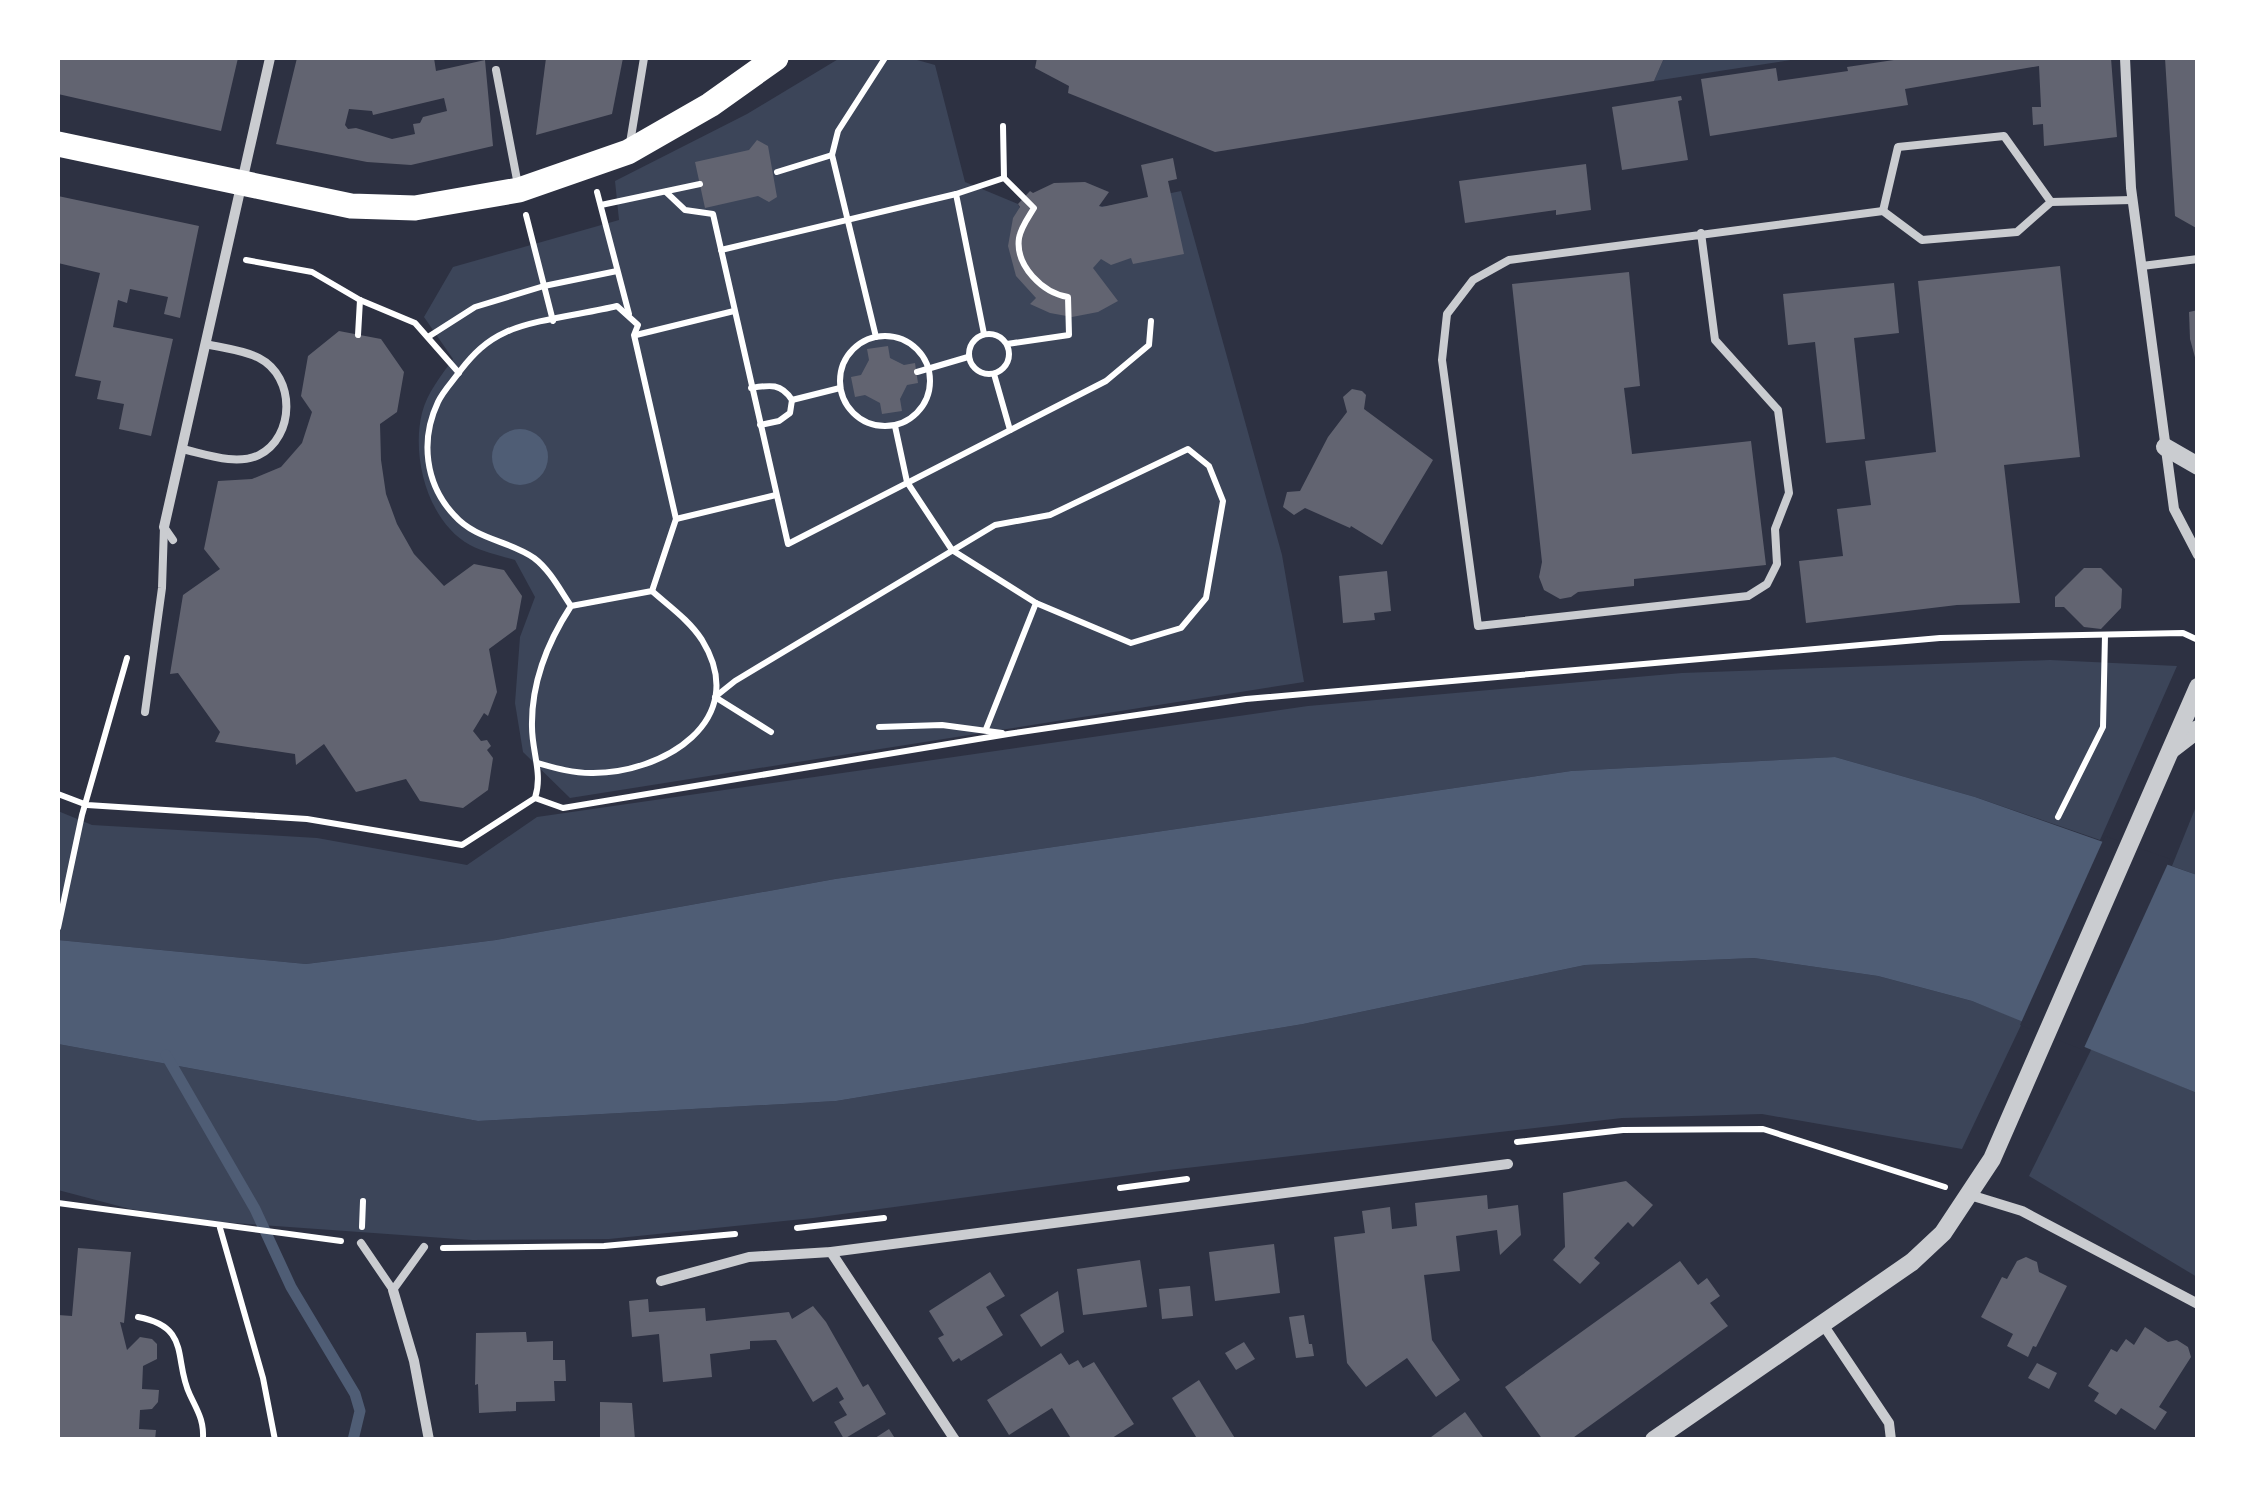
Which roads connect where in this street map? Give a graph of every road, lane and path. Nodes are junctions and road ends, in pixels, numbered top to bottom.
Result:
1 (270, 58) edge
2 (644, 58) edge
3 (776, 58) edge
4 (884, 58) edge
5 (2125, 58) edge
6 (496, 70) dead end
7 (1002, 126) dead end
8 (58, 144) edge
9 (628, 152) junction
10 (832, 156) junction
11 (777, 172) dead end
12 (1004, 178) junction
13 (243, 184) junction
14 (700, 184) dead end
15 (519, 190) junction
16 (666, 192) junction
17 (956, 194) junction
18 (2132, 200) junction
19 (2051, 202) junction
20 (1883, 211) junction
21 (848, 220) junction
22 (1701, 233) junction
23 (721, 250) junction
24 (535, 252) dead end
25 (226, 257) junction
26 (2198, 259) edge
27 (2142, 266) junction
28 (617, 271) junction
29 (544, 286) junction
30 (360, 300) junction
31 (734, 312) junction
32 (629, 314) junction
33 (553, 321) junction
34 (1151, 321) dead end
35 (984, 334) junction
36 (358, 335) dead end
37 (634, 336) junction
38 (876, 336) junction
39 (428, 337) junction
40 (206, 344) junction
41 (1007, 344) junction
42 (969, 357) junction
43 (929, 370) junction
44 (917, 372) dead end
45 (458, 373) junction
46 (994, 374) junction
47 (752, 388) junction
48 (840, 388) junction
49 (792, 400) junction
50 (760, 425) junction
51 (895, 426) junction
52 (1010, 430) junction
53 (2166, 447) junction
54 (182, 449) junction
55 (2198, 466) edge
56 (907, 482) junction
57 (776, 495) junction
58 (676, 518) junction
59 (164, 527) junction
60 (173, 540) dead end
61 (952, 550) junction
62 (2198, 555) edge
63 (652, 591) junction
64 (1036, 603) junction
65 (571, 606) junction
66 (2105, 635) junction
67 (2198, 640) edge
68 (128, 657) dead end
69 (2195, 691) edge
70 (715, 697) junction
71 (145, 712) dead end
72 (879, 727) dead end
73 (2198, 728) edge
74 (986, 729) junction
75 (771, 732) dead end
76 (1008, 734) junction
77 (2168, 752) junction
78 (537, 763) junction
79 (58, 794) edge
80 (535, 798) junction
81 (87, 805) junction
82 (2058, 817) dead end
83 (58, 928) edge
84 (1508, 1164) dead end
85 (1970, 1195) junction
86 (58, 1204) edge
87 (886, 1218) dead end
88 (220, 1227) junction
89 (796, 1228) dead end
90 (739, 1234) dead end
91 (335, 1240) dead end
92 (361, 1243) dead end
93 (424, 1247) joint
94 (832, 1252) junction
95 (661, 1281) dead end
96 (393, 1290) junction
97 (2198, 1304) edge
98 (138, 1317) dead end
99 (1822, 1323) junction
100 (203, 1440) edge
101 (275, 1440) edge
102 (429, 1440) edge
103 (954, 1440) edge
104 (1654, 1440) edge
105 (1891, 1440) edge

1 - 13 street
2 - 9 lane
3 - 9 main road
4 - 10 path
5 - 18 street
6 - 15 lane
7 - 12 path
8 - 13 main road
9 - 15 main road
10 - 11 path
10 - 21 path
12 - 17 path
12 - 41 path
13 - 15 main road
13 - 25 street
14 - 16 path
16 - 23 path
16 - 28 path
17 - 21 path
17 - 35 path
18 - 19 lane
18 - 27 street
19 - 20 lane
19 - 20 lane
20 - 22 lane
21 - 23 path
21 - 38 path
22 - 22 lane
23 - 31 path
24 - 29 path
25 - 30 path
25 - 40 street
26 - 27 lane
27 - 53 street
28 - 29 path
28 - 32 path
29 - 33 path
29 - 39 path
30 - 36 path
30 - 39 path
31 - 37 path
31 - 47 path
32 - 33 path
32 - 37 path
33 - 45 path
34 - 52 path
35 - 41 path
35 - 42 path
37 - 58 path
38 - 43 path
38 - 48 path
39 - 45 path
40 - 54 street
40 - 54 lane
41 - 46 path
42 - 43 path
42 - 46 path
43 - 44 path
43 - 51 path
45 - 65 path
46 - 52 path
47 - 49 path
47 - 50 path
48 - 49 path
48 - 51 path
49 - 50 path
50 - 57 path
51 - 56 path
52 - 56 path
53 - 55 street
53 - 62 street
54 - 59 street
56 - 57 path
56 - 61 path
57 - 58 path
58 - 63 path
59 - 60 lane
59 - 71 lane
61 - 64 path
61 - 64 path
61 - 70 path
63 - 65 path
63 - 70 path
64 - 74 path
65 - 78 path
66 - 67 path
66 - 76 path
66 - 82 path
68 - 81 path
69 - 77 street
70 - 75 path
70 - 78 path
72 - 74 path
73 - 77 street
74 - 76 path
76 - 80 path
77 - 85 street
78 - 80 path
79 - 81 path
80 - 81 path
81 - 83 path
84 - 94 street
85 - 97 street
85 - 99 street
86 - 88 path
87 - 89 path
88 - 91 path
88 - 101 path
90 - 93 path
92 - 96 lane
93 - 96 lane
94 - 95 street
94 - 103 street
96 - 102 street
98 - 100 path
99 - 104 street
99 - 105 street

